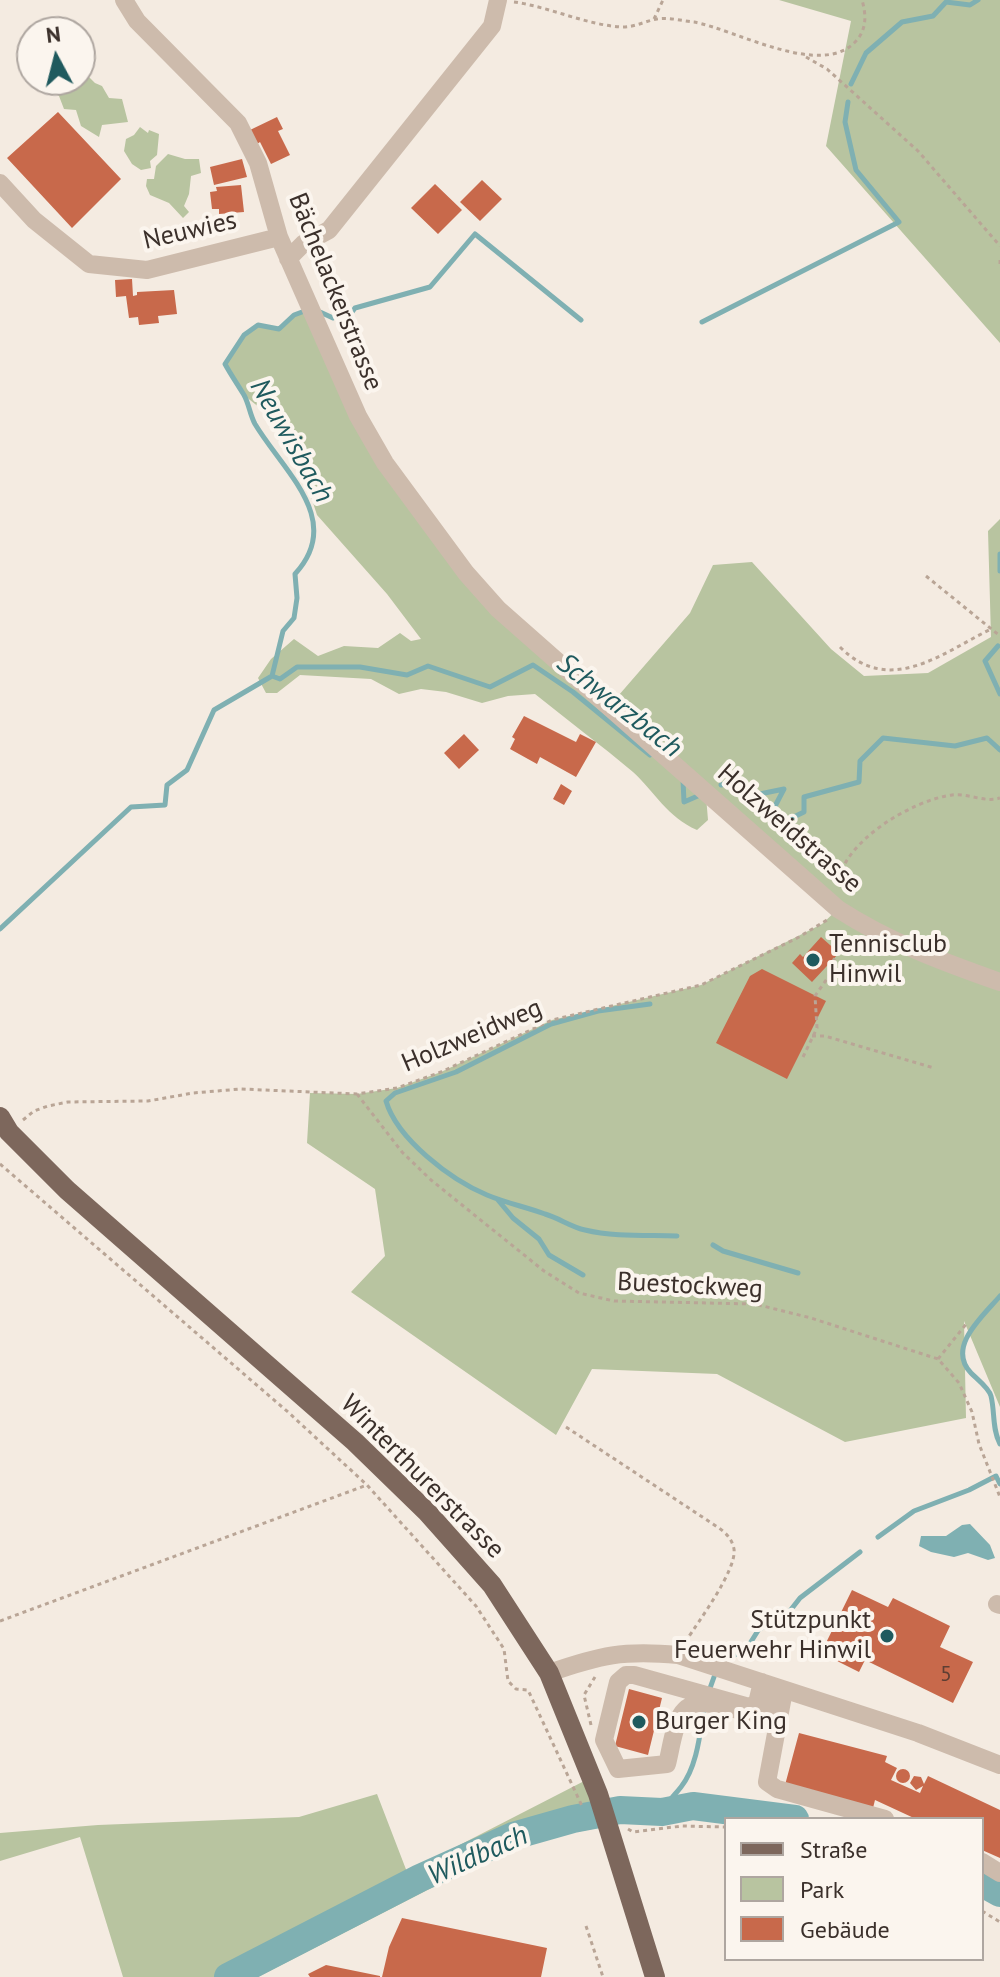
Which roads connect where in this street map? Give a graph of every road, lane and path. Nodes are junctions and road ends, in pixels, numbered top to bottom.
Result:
1 (124, 0) edge
2 (501, 0) edge
3 (663, 0) edge
4 (862, 0) edge
5 (654, 19) junction
6 (801, 54) junction
7 (0, 183) edge
8 (279, 237) junction
9 (1000, 246) edge
10 (288, 259) junction
11 (1000, 260) edge
12 (1000, 266) edge
13 (926, 576) dead end
14 (498, 609) joint
15 (991, 629) junction
16 (1000, 636) edge
17 (840, 647) dead end
18 (1000, 798) edge
19 (835, 906) junction
20 (858, 922) junction
21 (1000, 982) edge
22 (812, 1036) junction
23 (803, 1057) dead end
24 (934, 1068) dead end
25 (357, 1094) junction
26 (3, 1129) edge
27 (0, 1164) edge
28 (967, 1323) dead end
29 (938, 1359) junction
30 (566, 1427) dead end
31 (367, 1485) junction
32 (1000, 1497) edge
33 (0, 1621) edge
34 (678, 1655) junction
35 (549, 1673) junction
36 (589, 1683) dead end
37 (774, 1686) junction
38 (586, 1710) dead end
39 (1000, 1765) edge
40 (588, 1796) junction
41 (878, 1817) edge
42 (616, 1825) junction
43 (724, 1827) edge
44 (586, 1926) dead end
45 (603, 1977) edge
46 (655, 1977) edge

1 - 8 street, Bächelackerstrasse
2 - 5 path
2 - 10 street
3 - 5 path
4 - 6 path
5 - 6 path
6 - 9 path
7 - 8 street, Neuwies
8 - 10 street, Bächelackerstrasse
10 - 14 street, Bächelackerstrasse
11 - 12 path
13 - 15 path
14 - 19 street, Holzweidstrasse
15 - 16 path
15 - 17 path
18 - 19 path
19 - 20 street, Holzweidstrasse
19 - 25 path, Holzweidweg
20 - 21 street, Holzweidstrasse
20 - 22 path
22 - 23 path
22 - 24 path
25 - 26 path, Holzweidweg
25 - 29 path, Buestockweg
26 - 35 main road, Winterthurerstrasse
27 - 31 path
28 - 29 path
29 - 32 path
30 - 34 path
31 - 33 path
31 - 40 path
34 - 35 street
34 - 37 street
35 - 40 main road, Winterthurerstrasse
36 - 38 path
37 - 37 street
37 - 39 street
37 - 41 street
40 - 42 main road, Winterthurerstrasse
42 - 43 path
42 - 46 main road, Winterthurerstrasse
44 - 45 path

